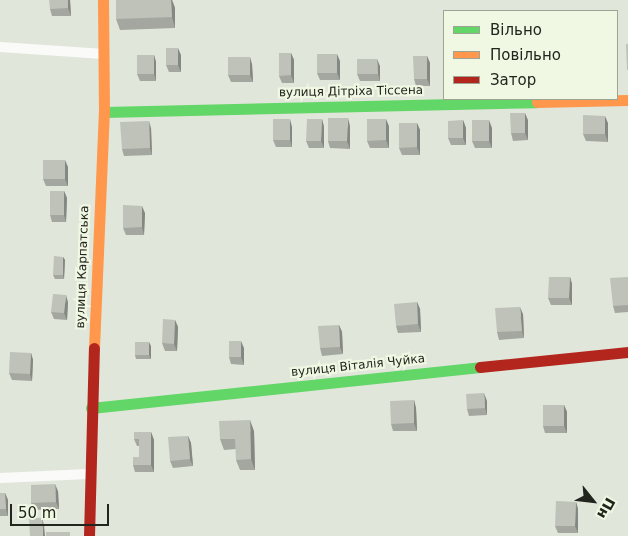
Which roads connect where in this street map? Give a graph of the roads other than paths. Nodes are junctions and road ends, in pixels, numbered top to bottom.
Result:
1 (103, 0) edge
2 (0, 47) edge
3 (104, 54) junction
4 (628, 100) edge
5 (104, 112) junction
6 (628, 352) edge
7 (91, 408) junction
8 (89, 474) junction
9 (0, 478) edge
10 (89, 536) edge

1 - 3 street, вулиця Карпатська
2 - 3 street
3 - 5 street, вулиця Карпатська
4 - 5 street, вулиця Дітріха Тіссена
5 - 7 street, вулиця Карпатська
6 - 7 street, вулиця Віталія Чуйка
7 - 8 street, вулиця Карпатська
8 - 9 street
8 - 10 street, вулиця Карпатська

